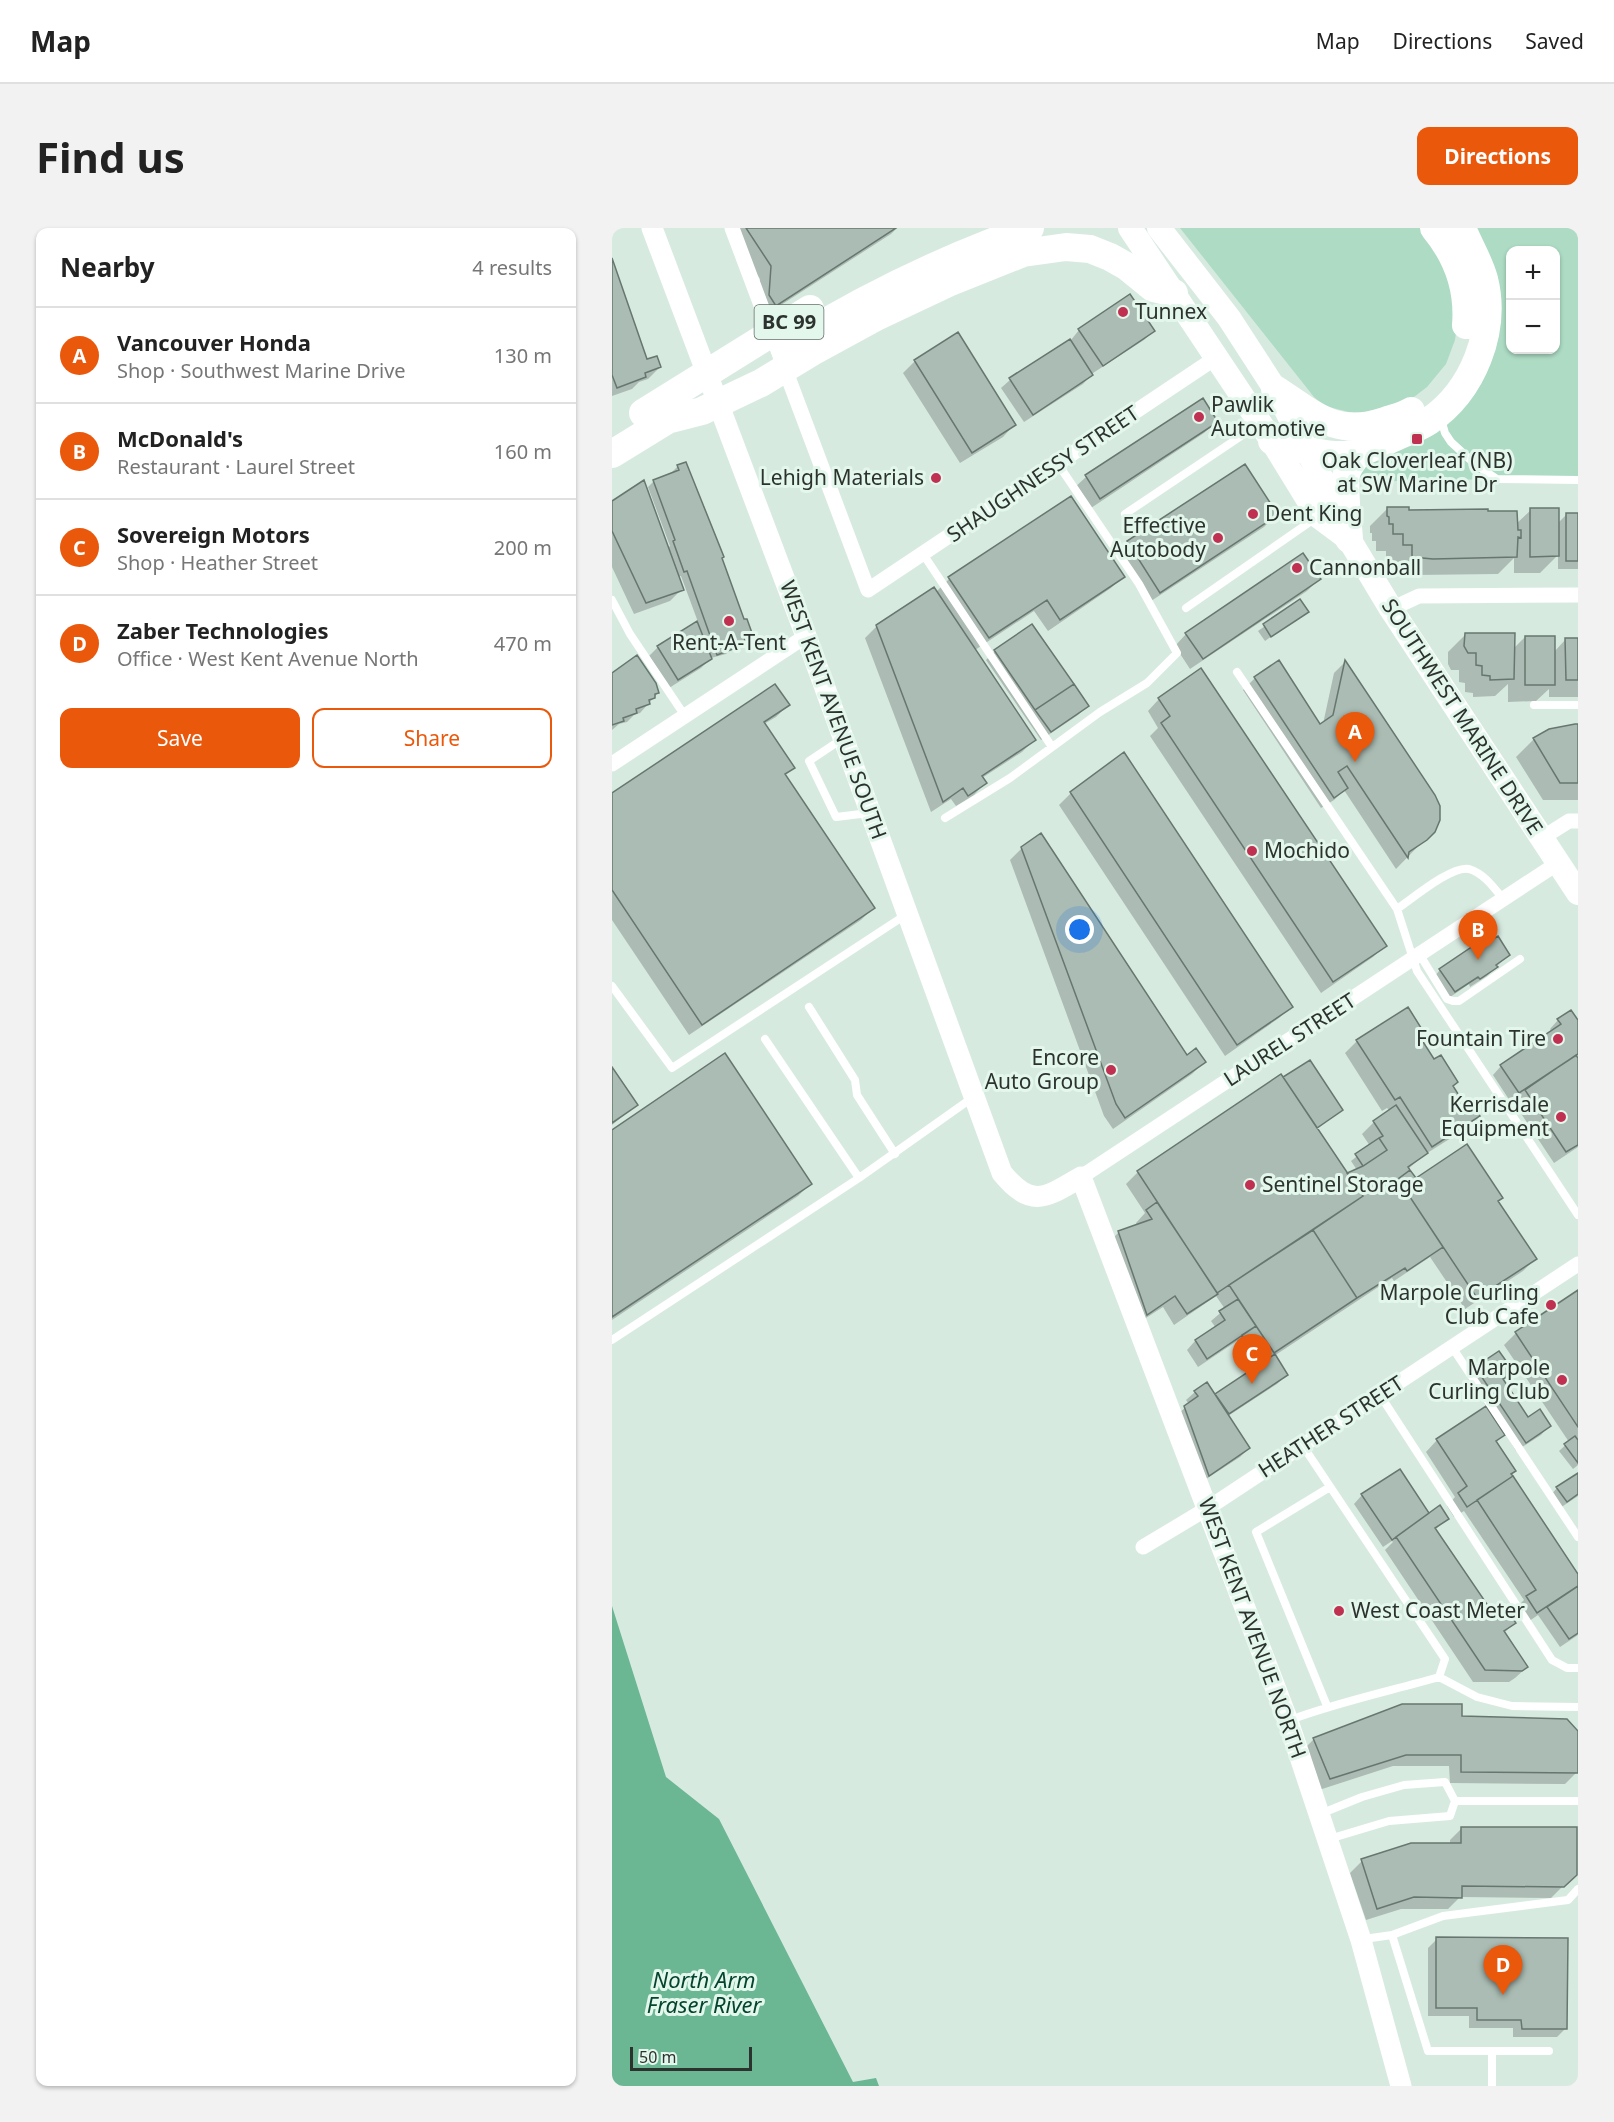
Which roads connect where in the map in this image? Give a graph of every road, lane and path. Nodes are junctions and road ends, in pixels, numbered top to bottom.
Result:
1 (652, 228) edge
2 (732, 228) edge
3 (977, 228) edge
4 (1130, 228) edge
5 (1159, 228) edge
6 (1434, 228) edge
7 (1462, 228) edge
8 (1039, 238) edge
9 (1174, 293) junction
10 (1217, 357) junction
11 (1275, 389) junction
12 (1440, 412) junction
13 (1266, 432) junction
14 (612, 434) edge
15 (1309, 450) junction
16 (1359, 453) junction
17 (612, 454) edge
18 (1058, 464) junction
19 (1578, 480) edge
20 (1125, 514) dead end
21 (1318, 516) junction
22 (1348, 539) junction
23 (922, 554) junction
24 (1578, 595) edge
25 (612, 600) edge
26 (1186, 608) dead end
27 (1391, 609) junction
28 (806, 636) junction
29 (1237, 672) dead end
30 (1534, 705) dead end
31 (1578, 705) edge
32 (685, 716) junction
33 (844, 739) junction
34 (1052, 747) junction
35 (612, 764) edge
36 (871, 812) junction
37 (945, 818) dead end
38 (1578, 821) edge
39 (1542, 838) junction
40 (1558, 863) junction
41 (1578, 893) edge
42 (1504, 900) junction
43 (1397, 909) junction
44 (908, 914) junction
45 (1416, 957) junction
46 (1520, 959) dead end
47 (612, 986) edge
48 (809, 1007) dead end
49 (765, 1039) dead end
50 (975, 1095) junction
51 (896, 1154) junction
52 (1082, 1177) junction
53 (859, 1178) junction
54 (1016, 1190) joint
55 (1578, 1215) edge
56 (1578, 1263) edge
57 (612, 1340) edge
58 (1452, 1347) junction
59 (1380, 1395) junction
60 (1303, 1446) junction
61 (1330, 1487) junction
62 (1208, 1508) junction
63 (1578, 1537) edge
64 (1143, 1547) dead end
65 (1578, 1668) edge
66 (1439, 1677) junction
67 (1326, 1706) junction
68 (1578, 1707) edge
69 (1288, 1721) junction
70 (1455, 1801) junction
71 (1578, 1801) edge
72 (1319, 1814) junction
73 (1327, 1840) junction
74 (1578, 1889) edge
75 (1392, 1935) junction
76 (1361, 1940) junction
77 (1492, 2051) junction
78 (1549, 2051) dead end
79 (1401, 2086) edge
80 (1492, 2086) edge

1 - 28 street, WEST KENT AVENUE SOUTH
2 - 23 street, SHAUGHNESSY STREET
3 - 14 highway, BC 99
4 - 9 main road, SOUTHWEST MARINE DRIVE
5 - 11 main road, SOUTHWEST MARINE DRIVE
6 - 11 highway
7 - 12 highway
8 - 9 highway
8 - 17 highway
9 - 10 main road, SOUTHWEST MARINE DRIVE
10 - 13 main road, SOUTHWEST MARINE DRIVE
10 - 18 street, SHAUGHNESSY STREET
11 - 15 main road, SOUTHWEST MARINE DRIVE
12 - 16 highway
12 - 19 lane
13 - 15 highway
13 - 20 lane
13 - 21 main road, SOUTHWEST MARINE DRIVE
15 - 16 highway
15 - 22 main road, SOUTHWEST MARINE DRIVE
16 - 22 highway
18 - 23 street, SHAUGHNESSY STREET
18 - 34 lane
21 - 22 main road, SOUTHWEST MARINE DRIVE
21 - 26 lane
22 - 27 main road, SOUTHWEST MARINE DRIVE
23 - 34 lane
24 - 27 street
25 - 32 lane
27 - 39 main road, SOUTHWEST MARINE DRIVE
28 - 32 street
28 - 33 street, WEST KENT AVENUE SOUTH
29 - 43 lane
30 - 31 lane
32 - 35 street
33 - 36 street, WEST KENT AVENUE SOUTH
33 - 36 lane
34 - 37 lane
36 - 44 street, WEST KENT AVENUE SOUTH
38 - 39 street
39 - 40 main road, SOUTHWEST MARINE DRIVE
40 - 41 main road, SOUTHWEST MARINE DRIVE
40 - 42 street, LAUREL STREET
42 - 43 lane
42 - 45 street, LAUREL STREET
43 - 45 lane
44 - 47 lane
44 - 50 street, WEST KENT AVENUE SOUTH
45 - 46 lane
45 - 52 street, LAUREL STREET
45 - 55 lane
48 - 51 lane
49 - 53 lane
50 - 51 lane
50 - 54 street, WEST KENT AVENUE SOUTH
51 - 53 lane
52 - 54 street, LAUREL STREET
52 - 62 street, WEST KENT AVENUE NORTH
53 - 57 lane
56 - 58 street, HEATHER STREET
58 - 59 street, HEATHER STREET
58 - 63 lane
59 - 60 street, HEATHER STREET
59 - 65 lane
60 - 61 lane
60 - 62 street, HEATHER STREET
61 - 66 lane
61 - 67 lane
62 - 64 street, HEATHER STREET
62 - 69 street, WEST KENT AVENUE NORTH
66 - 67 lane
66 - 68 lane
67 - 69 lane
69 - 72 street, WEST KENT AVENUE NORTH
70 - 71 lane
70 - 72 lane
70 - 73 lane
72 - 73 street, WEST KENT AVENUE NORTH
73 - 76 street, WEST KENT AVENUE NORTH
74 - 75 lane
75 - 76 lane
75 - 77 lane
76 - 79 street, WEST KENT AVENUE NORTH
77 - 78 lane
77 - 80 lane

